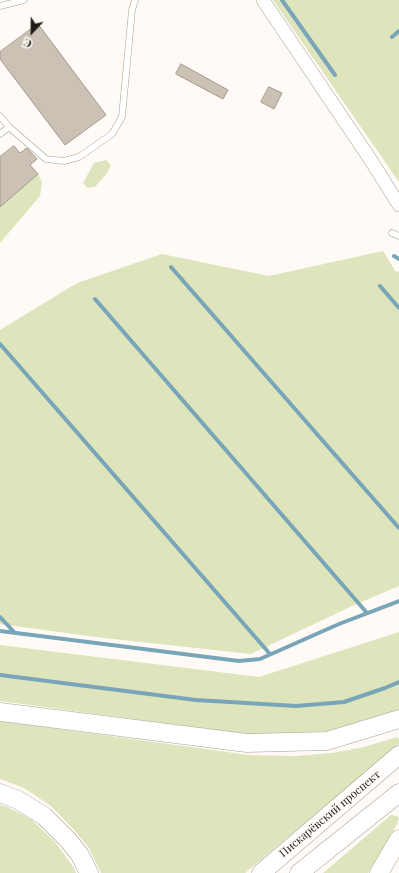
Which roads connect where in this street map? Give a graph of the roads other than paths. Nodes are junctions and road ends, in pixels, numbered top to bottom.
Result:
1 (24, 0) edge
2 (135, 0) edge
3 (263, 0) edge
4 (0, 6) edge
5 (0, 116) edge
6 (9, 127) junction
7 (0, 134) edge
8 (399, 205) edge
9 (392, 233) dead end
10 (399, 236) edge
11 (0, 712) edge
12 (399, 719) edge
13 (399, 755) edge
14 (0, 793) edge
15 (399, 793) edge
16 (399, 839) edge
17 (89, 873) edge
18 (261, 873) edge
19 (298, 873) edge
20 (378, 873) edge

1 - 4 lane
2 - 6 lane
3 - 8 street
5 - 6 lane
6 - 7 lane
9 - 10 lane
11 - 12 main road
13 - 18 main road, Пискарёвский проспект
14 - 17 main road
15 - 19 main road
16 - 20 main road

